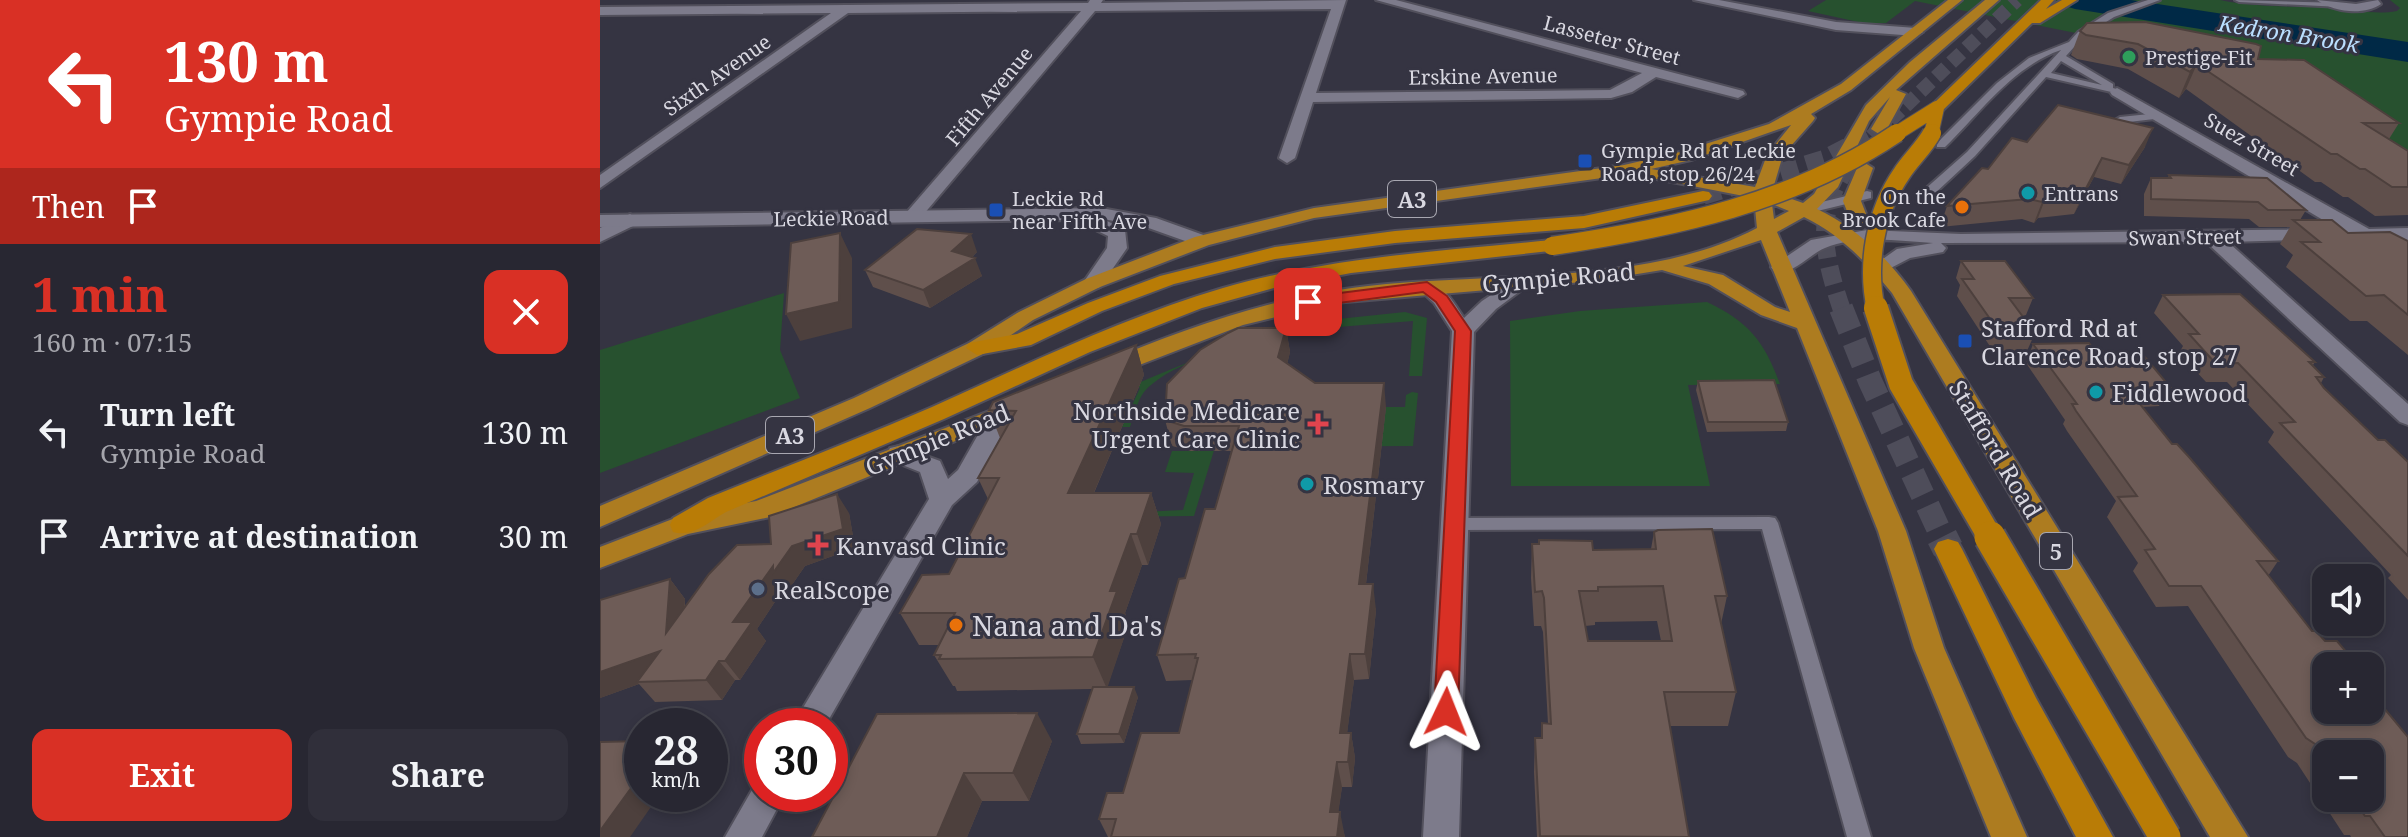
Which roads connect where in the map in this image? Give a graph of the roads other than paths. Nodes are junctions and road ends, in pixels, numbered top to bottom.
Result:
1 (614, 0) edge
2 (1382, 0) edge
3 (1442, 0) edge
4 (1700, 0) edge
5 (1993, 0) edge
6 (2071, 0) edge
7 (2156, 0) edge
8 (2239, 0) edge
9 (2284, 0) edge
10 (2323, 0) edge
11 (2372, 0) edge
12 (1338, 2) edge
13 (2042, 2) edge
14 (1094, 3) edge
15 (2271, 3) junction
16 (851, 4) edge
17 (1951, 4) edge
18 (2341, 5) junction
19 (600, 9) edge
20 (1418, 10) junction
21 (1836, 26) junction
22 (2017, 29) junction
23 (1916, 32) junction
24 (2071, 44) junction
25 (2060, 56) junction
26 (1878, 61) junction
27 (1654, 72) junction
28 (2044, 74) junction
29 (1904, 76) junction
30 (2117, 92) junction
31 (1738, 94) dead end
32 (1307, 98) junction
33 (1824, 102) junction
34 (1937, 108) junction
35 (2159, 116) junction
36 (2120, 120) edge
37 (1879, 129) tunnel mouth
38 (1941, 145) dead end
39 (1287, 158) dead end
40 (1865, 168) dead end
41 (1624, 170) junction
42 (600, 183) edge
43 (1928, 193) dead end
44 (1764, 194) junction
45 (1703, 196) tunnel mouth
46 (1859, 205) joint
47 (1805, 210) junction
48 (1062, 216) junction
49 (912, 217) junction
50 (630, 220) junction
51 (600, 221) edge
52 (1767, 231) junction
53 (2408, 234) edge
54 (2366, 235) junction
55 (600, 236) edge
56 (2211, 237) junction
57 (1852, 239) junction
58 (1961, 240) junction
59 (1202, 241) junction
60 (1883, 266) junction
61 (1661, 267) junction
62 (1781, 267) junction
63 (1520, 282) junction
64 (1093, 283) junction
65 (1427, 287) junction
66 (1805, 324) junction
67 (1463, 331) junction
68 (977, 348) junction
69 (1086, 378) edge
70 (1044, 397) edge
71 (1000, 415) junction
72 (2408, 417) edge
73 (899, 454) junction
74 (942, 499) junction
75 (600, 517) edge
76 (1454, 524) junction
77 (683, 525) junction
78 (1948, 549) tunnel mouth
79 (600, 558) edge
80 (819, 708) edge
81 (758, 812) edge
82 (743, 837) edge
83 (1441, 837) edge
84 (1859, 837) edge
85 (2009, 837) edge
86 (2095, 837) edge
87 (2165, 837) edge
88 (2230, 837) edge

1 - 19 street
2 - 20 street, Lasseter Street
3 - 20 street
4 - 21 street
5 - 29 highway, Gympie Road
6 - 22 highway
7 - 24 lane
8 - 15 lane
9 - 15 lane
10 - 18 street
11 - 18 street
12 - 14 street
12 - 32 street
13 - 22 highway
14 - 16 street
14 - 49 street, Fifth Avenue
15 - 18 lane
16 - 19 street
16 - 42 street, Sixth Avenue
17 - 23 highway, A3
20 - 27 street, Lasseter Street
21 - 23 street
21 - 26 street
22 - 34 highway
23 - 26 highway, A3
24 - 25 lane
24 - 38 lane
25 - 28 lane
25 - 30 lane
26 - 33 highway, A3
27 - 31 street, Lasseter Street
27 - 32 street, Erskine Avenue
28 - 30 lane
28 - 43 lane
29 - 37 highway
29 - 47 highway, Gympie Road
30 - 35 street, Suez Street
32 - 39 street
33 - 41 highway, A3
33 - 44 highway
34 - 77 highway, bridge
34 - 87 highway, bridge
35 - 36 lane
35 - 54 street, Suez Street
40 - 46 highway
41 - 44 highway, Stafford Road / 5
41 - 59 highway, A3
44 - 47 highway, Stafford Road / 5
44 - 52 highway
45 - 68 highway
46 - 47 lane
47 - 52 highway, Gympie Road
47 - 57 highway, Stafford Road / 5
48 - 49 street, Leckie Road
48 - 59 street, Leckie Road
48 - 64 street, Leckie Road
49 - 50 street, Leckie Road
50 - 51 street, Leckie Road
50 - 55 street
52 - 61 highway, Gympie Road
52 - 62 highway
53 - 54 street, Swan Street
54 - 56 street, Swan Street
56 - 58 street, Swan Street
56 - 72 street
57 - 58 street, Swan Street
57 - 60 highway, Stafford Road / 5
57 - 62 street, Swan Street
58 - 60 street, Swan Street
59 - 64 highway, A3
60 - 88 highway, Stafford Road / 5
61 - 63 highway, Gympie Road
61 - 66 highway
62 - 66 highway
63 - 65 highway, Gympie Road
63 - 67 street
64 - 68 highway, A3
65 - 67 street
65 - 69 highway, Gympie Road
66 - 85 highway
67 - 76 street
68 - 75 highway, A3
70 - 71 highway, Gympie Road / A3
71 - 73 highway, Gympie Road / A3
71 - 74 street
73 - 74 street
73 - 77 highway, Gympie Road / A3
74 - 80 street
76 - 83 street
76 - 84 lane
77 - 79 highway, Gympie Road / A3
78 - 86 highway
81 - 82 street

